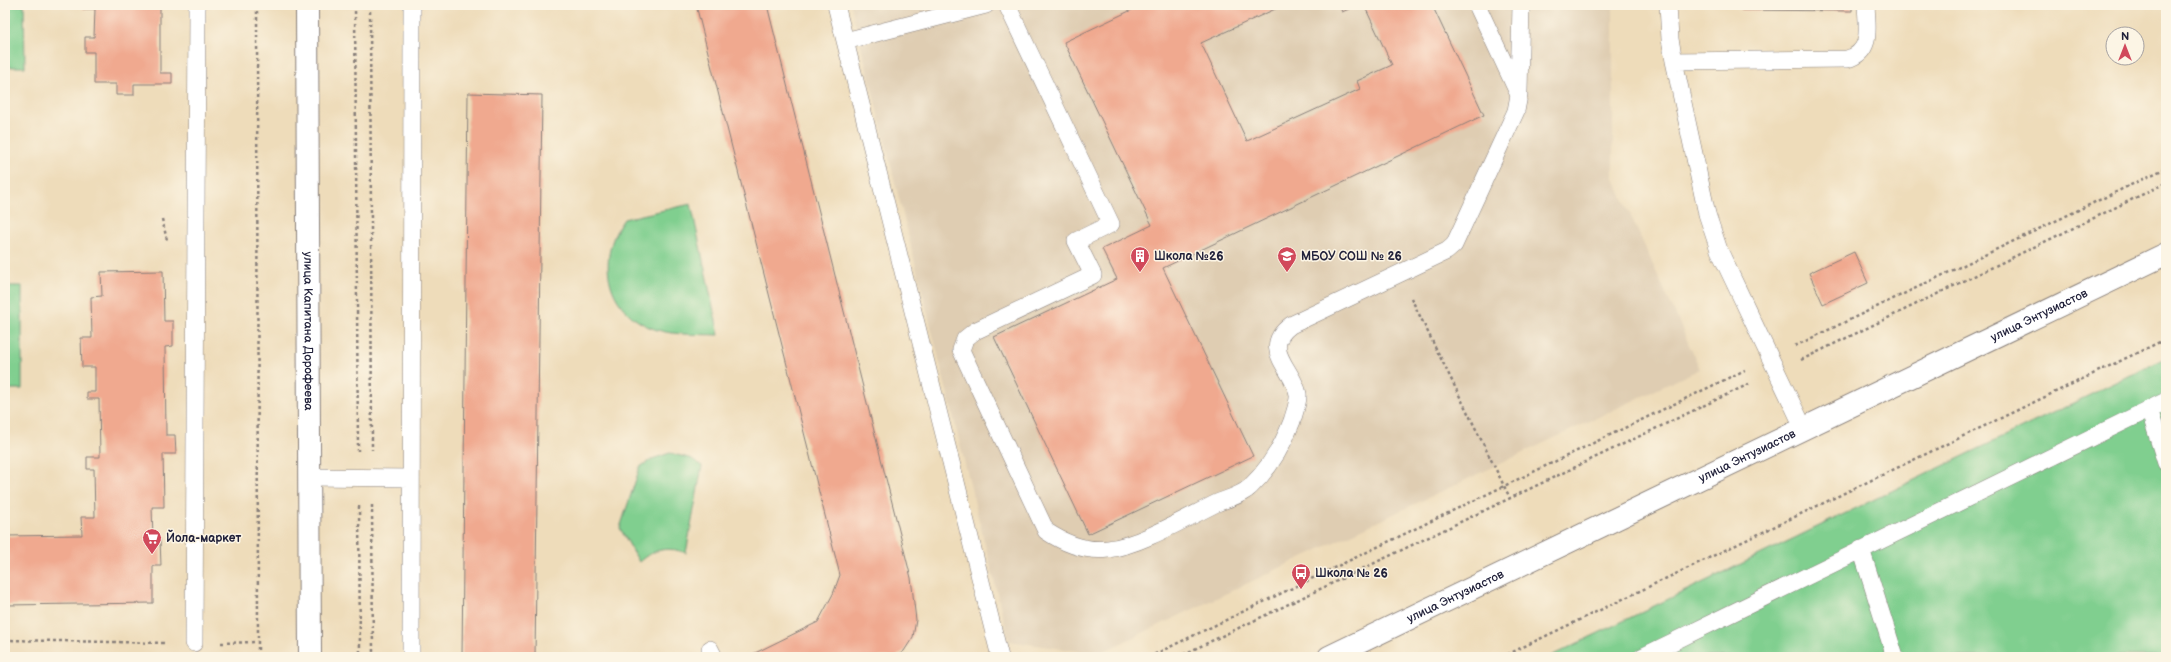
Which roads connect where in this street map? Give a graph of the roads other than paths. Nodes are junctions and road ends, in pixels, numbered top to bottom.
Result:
1 (197, 5) edge
2 (307, 5) edge
3 (412, 5) edge
4 (836, 5) edge
5 (986, 5) edge
6 (1007, 5) edge
7 (1477, 5) edge
8 (1521, 5) edge
9 (1668, 5) edge
10 (1866, 5) edge
11 (845, 41) junction
12 (1674, 61) junction
13 (1519, 95) junction
14 (2166, 254) edge
15 (2166, 401) edge
16 (2149, 409) junction
17 (1804, 429) junction
18 (2166, 463) edge
19 (309, 477) junction
20 (411, 478) junction
21 (1862, 549) junction
22 (194, 643) road end
23 (310, 657) edge
24 (411, 657) edge
25 (1000, 657) edge
26 (1329, 657) edge
27 (1642, 657) edge
28 (1895, 657) edge

1 - 22 lane
2 - 19 street, улица Капитана Дорофеева
3 - 20 lane
4 - 11 lane
5 - 11 lane
6 - 13 lane
7 - 13 lane
8 - 13 lane
9 - 12 lane
10 - 12 lane
11 - 25 lane
12 - 17 lane
14 - 17 street, улица Энтузиастов
15 - 16 lane
16 - 18 lane
16 - 21 lane
17 - 26 street, улица Энтузиастов
19 - 20 lane
19 - 23 street, улица Капитана Дорофеева
20 - 24 lane
21 - 27 lane
21 - 28 lane

